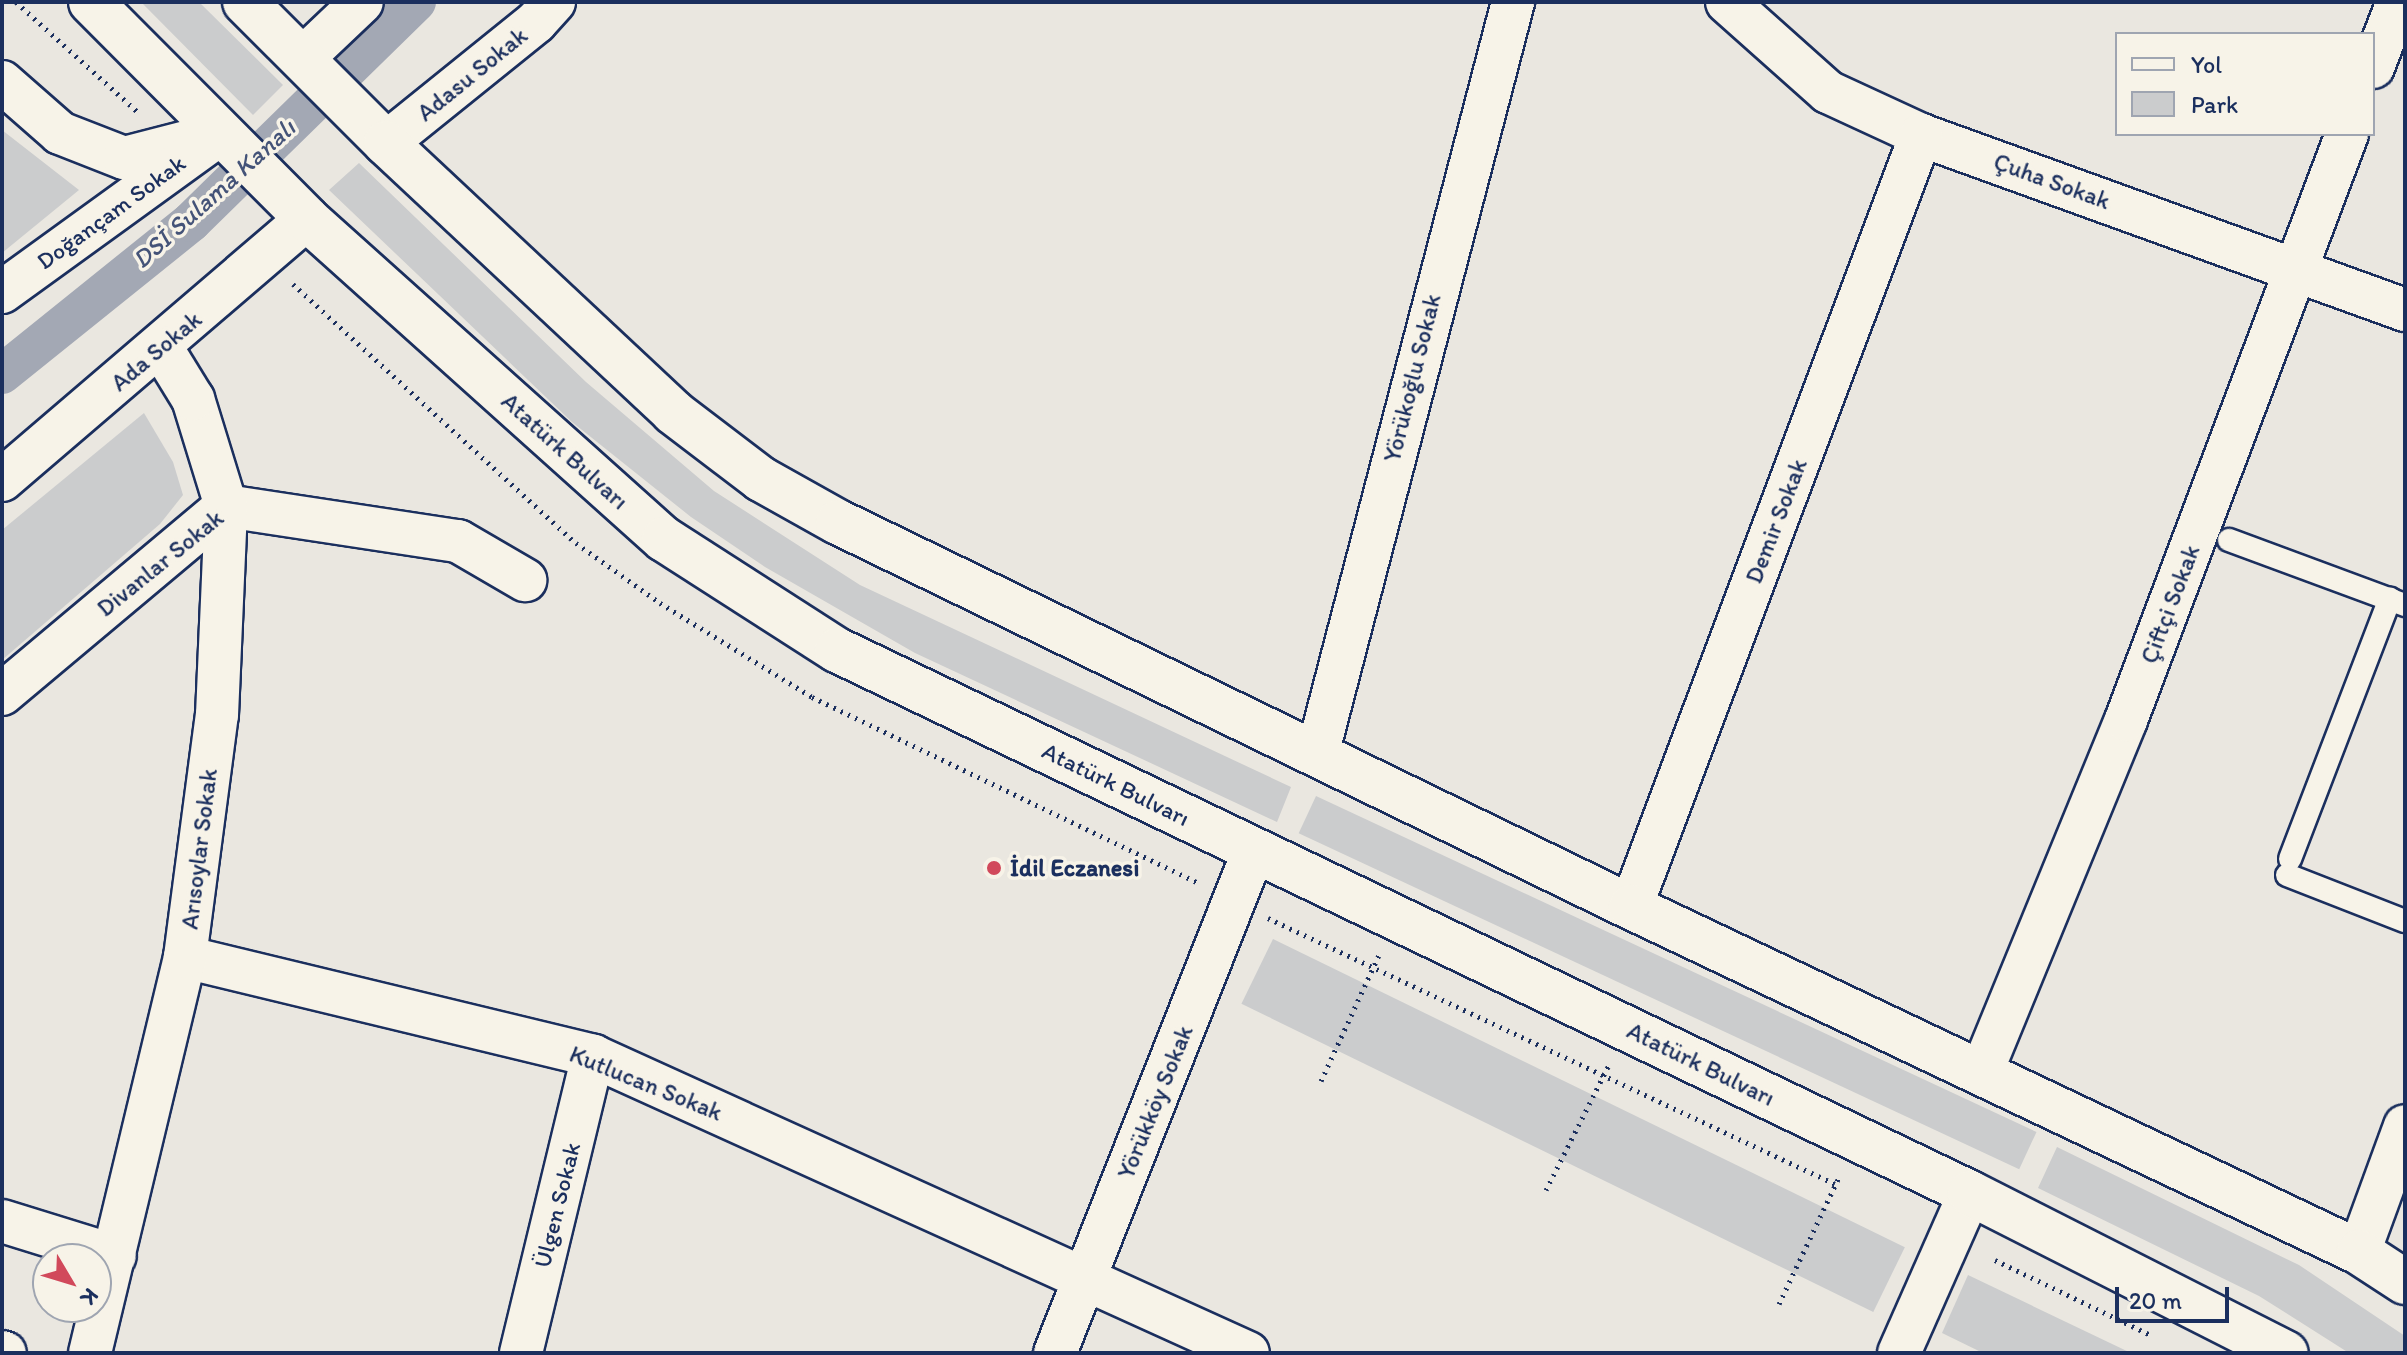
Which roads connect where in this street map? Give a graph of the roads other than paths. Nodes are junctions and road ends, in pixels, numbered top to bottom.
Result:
1 (91, 2) edge
2 (245, 2) edge
3 (362, 2) edge
4 (554, 2) edge
5 (1513, 2) edge
6 (1727, 2) edge
7 (2398, 2) edge
8 (305, 60) junction
9 (2375, 62) edge
10 (2, 82) edge
11 (1921, 135) junction
12 (2346, 136) edge
13 (228, 138) junction
14 (383, 140) junction
15 (305, 218) junction
16 (2296, 268) junction
17 (2, 292) edge
18 (2405, 310) edge
19 (161, 347) junction
20 (2, 480) edge
21 (226, 506) junction
22 (2229, 540) dead end
23 (525, 580) dead end
24 (2397, 602) edge
25 (2, 694) edge
26 (1317, 755) junction
27 (1254, 850) junction
28 (1631, 907) junction
29 (2405, 921) edge
30 (185, 957) junction
31 (593, 1056) junction
32 (1982, 1071) junction
33 (2405, 1126) edge
34 (1970, 1193) junction
35 (2, 1221) edge
36 (2359, 1252) junction
37 (115, 1256) junction
38 (1084, 1275) junction
39 (2405, 1282) edge
40 (90, 1353) edge
41 (521, 1353) edge
42 (1055, 1353) edge
43 (1248, 1353) edge
44 (1899, 1353) edge
45 (2286, 1353) edge

1 - 13 main road, Atatürk Bulvarı
2 - 8 main road
3 - 8 street
4 - 14 street, Adasu Sokak
5 - 26 street, Yörükoğlu Sokak
6 - 11 street, Çuha Sokak
7 - 9 street
8 - 14 main road
10 - 13 street
11 - 16 street, Çuha Sokak
11 - 28 street, Demir Sokak
12 - 16 street, Çiftçi Sokak
13 - 15 main road, Atatürk Bulvarı
13 - 17 street, Doğançam Sokak
14 - 26 main road
15 - 19 street, Ada Sokak
15 - 27 main road, Atatürk Bulvarı
16 - 18 street, Çuha Sokak
16 - 32 street, Çiftçi Sokak
19 - 20 street, Ada Sokak
19 - 21 street, Arısoylar Sokak
21 - 23 street, Divanlar Sokak
21 - 25 street, Divanlar Sokak
21 - 30 street, Arısoylar Sokak
22 - 24 lane
24 - 29 lane
26 - 28 main road
27 - 34 main road, Atatürk Bulvarı
27 - 38 street, Yörükköy Sokak
28 - 32 main road
30 - 31 street, Kutlucan Sokak
30 - 37 street, Arısoylar Sokak
31 - 38 street, Kutlucan Sokak
31 - 41 street, Ülgen Sokak
32 - 36 main road
33 - 36 street
34 - 44 street
34 - 45 main road, Atatürk Bulvarı
35 - 37 street
36 - 39 main road
37 - 40 street, Arısoylar Sokak
38 - 42 street, Yörükköy Sokak
38 - 43 street, Kutlucan Sokak

